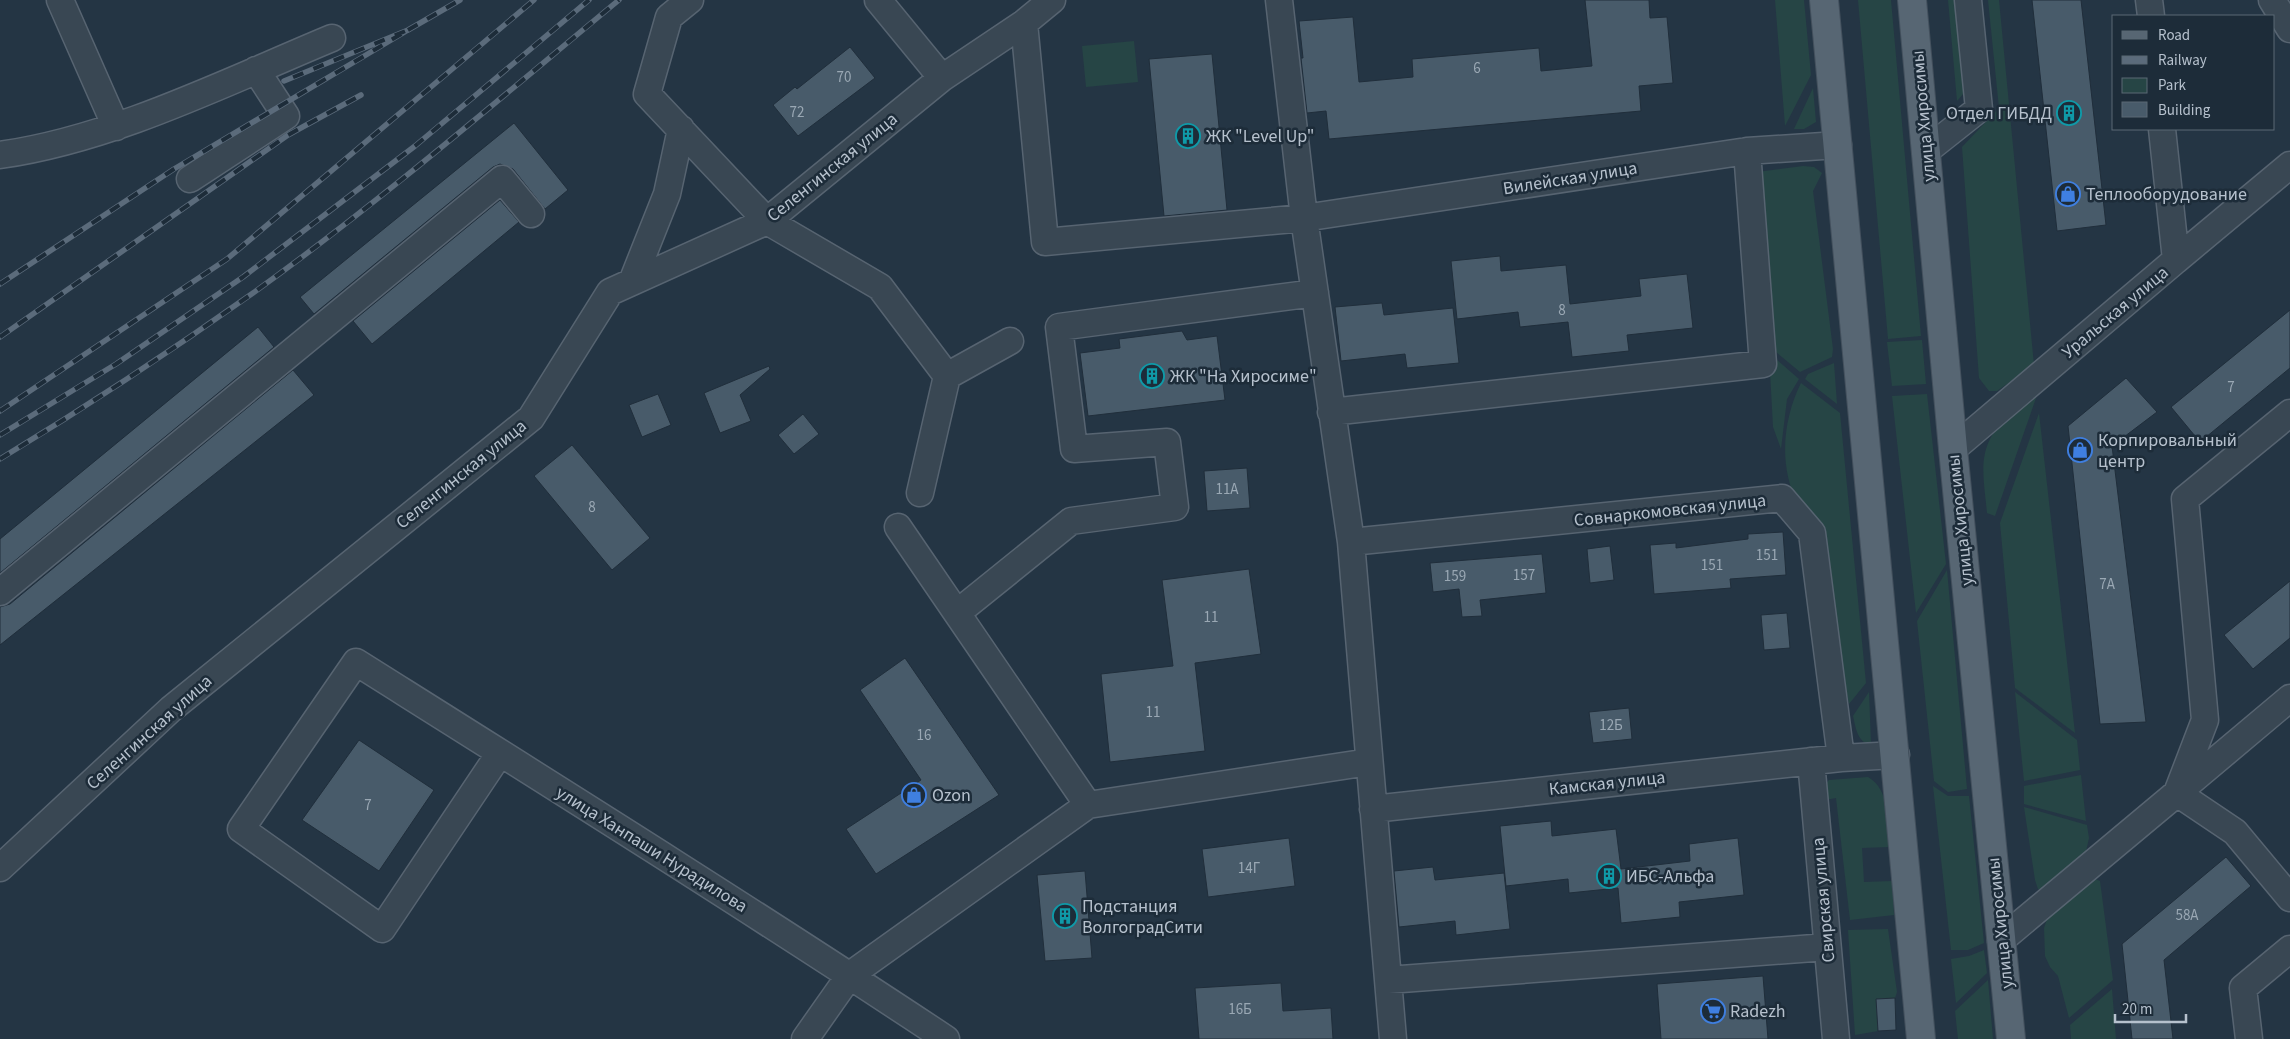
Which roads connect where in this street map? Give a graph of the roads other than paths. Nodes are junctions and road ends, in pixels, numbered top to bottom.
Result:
1 (60, 0) edge
2 (690, 0) edge
3 (878, 0) edge
4 (1052, 0) edge
5 (1279, 0) edge
6 (1824, 0) edge
7 (1912, 0) edge
8 (1968, 0) edge
9 (2149, 0) edge
10 (2272, 0) edge
11 (2151, 15) edge
12 (1024, 23) junction
13 (2290, 29) edge
14 (332, 38) dead end
15 (256, 70) junction
16 (942, 78) junction
17 (116, 127) junction
18 (681, 129) junction
19 (2162, 130) edge
20 (1838, 145) junction
21 (1926, 151) junction
22 (1747, 152) junction
23 (0, 154) edge
24 (2290, 166) edge
25 (190, 179) dead end
26 (531, 214) dead end
27 (1304, 218) junction
28 (767, 221) junction
29 (2176, 260) junction
30 (632, 282) junction
31 (1315, 293) junction
32 (1010, 341) dead end
33 (947, 376) junction
34 (1331, 412) junction
35 (2290, 413) edge
36 (1953, 449) junction
37 (920, 493) dead end
38 (898, 527) dead end
39 (1351, 542) junction
40 (0, 592) edge
41 (957, 613) junction
42 (2290, 698) edge
43 (500, 753) junction
44 (1896, 755) junction
45 (1841, 758) junction
46 (1811, 761) junction
47 (1369, 762) junction
48 (2177, 793) junction
49 (1088, 805) junction
50 (1373, 809) junction
51 (0, 868) edge
52 (2290, 898) edge
53 (2001, 940) junction
54 (1827, 947) junction
55 (2290, 949) edge
56 (850, 975) junction
57 (1388, 980) junction
58 (811, 1037) edge
59 (946, 1039) edge
60 (1393, 1039) edge
61 (1836, 1039) edge
62 (1922, 1039) edge
63 (2011, 1039) edge
64 (2249, 1039) edge

1 - 17 street
2 - 18 street
3 - 16 street
4 - 12 street, Селенгинская улица
5 - 27 street
6 - 20 main road
7 - 21 main road, улица Хиросимы
8 - 21 street
9 - 11 street
10 - 13 street
12 - 16 street, Селенгинская улица
12 - 27 street, Вилейская улица
14 - 15 street
15 - 17 street
15 - 25 street
16 - 28 street, Селенгинская улица
17 - 23 street
18 - 28 street
18 - 30 street
19 - 29 street, Уральская улица
20 - 22 street, Вилейская улица
20 - 44 main road
21 - 36 main road, улица Хиросимы
22 - 27 street, Вилейская улица
22 - 34 street
24 - 29 street
26 - 40 street
27 - 31 street
28 - 30 street, Селенгинская улица
28 - 33 street
29 - 36 street, Уральская улица
30 - 51 street, Селенгинская улица
31 - 34 street
31 - 41 street
32 - 33 street
33 - 37 street
34 - 39 street
35 - 48 street
36 - 53 main road, улица Хиросимы
38 - 41 street
39 - 45 street, Совнаркомовская улица
39 - 47 street
41 - 49 street
42 - 48 street
43 - 43 street, улица Ханпаши Нурадилова
43 - 56 street, улица Ханпаши Нурадилова
44 - 45 street
44 - 62 main road
45 - 46 street, Камская улица
46 - 50 street, Камская улица
46 - 54 street, Свирская улица
47 - 49 street
47 - 50 street
48 - 52 street
48 - 53 street
49 - 56 street
50 - 57 street
53 - 63 main road, улица Хиросимы
54 - 57 street
54 - 61 street, Свирская улица
55 - 64 street
56 - 58 street
56 - 59 street, улица Ханпаши Нурадилова
57 - 60 street

